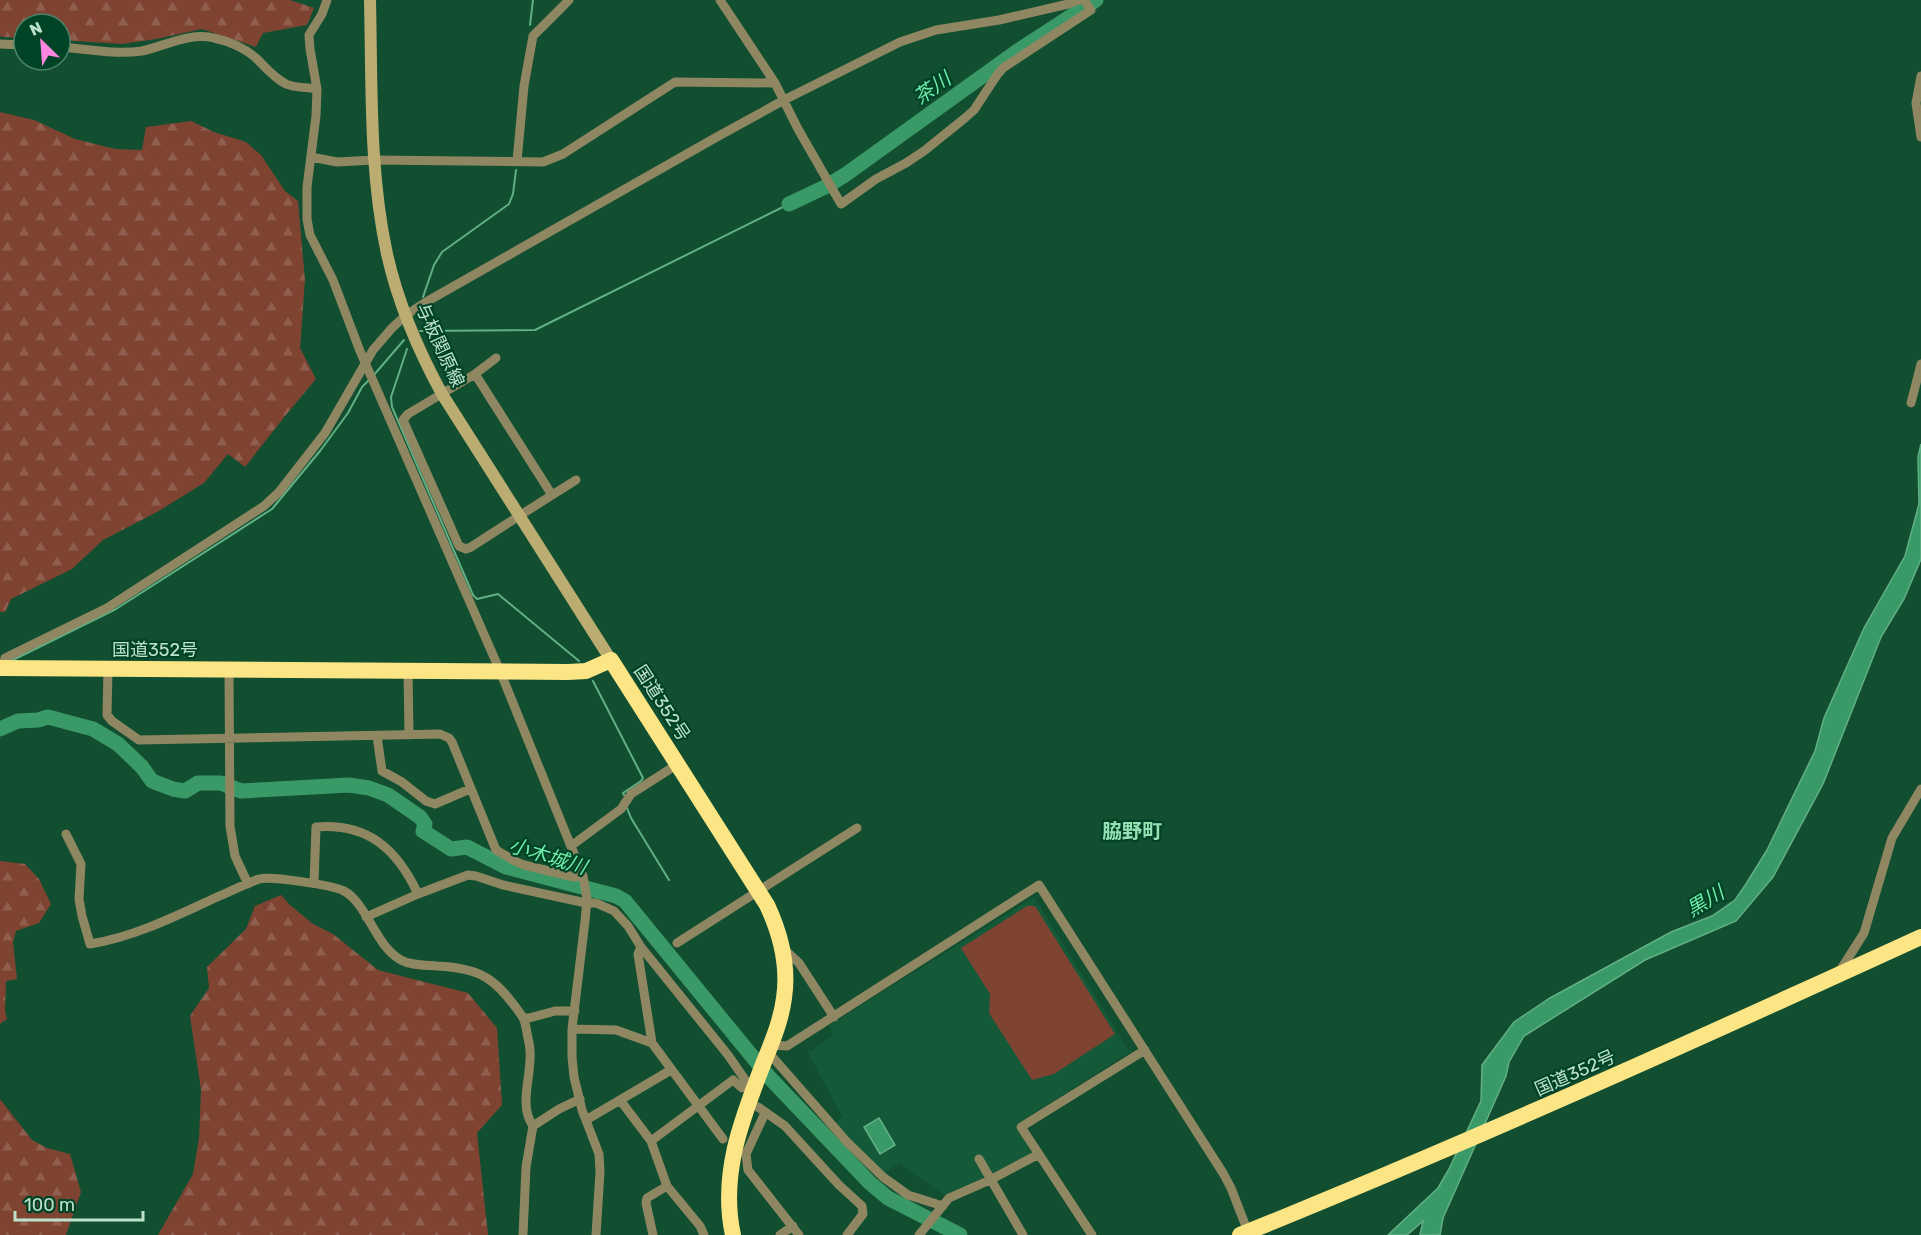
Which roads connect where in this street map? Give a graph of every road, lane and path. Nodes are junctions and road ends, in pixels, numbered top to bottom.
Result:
1 (327, 0) edge
2 (370, 0) edge
3 (568, 0) edge
4 (720, 0) edge
5 (1079, 0) edge
6 (1084, 0) edge
7 (72, 48) edge
8 (1921, 76) edge
9 (775, 83) junction
10 (317, 89) junction
11 (784, 100) junction
12 (1921, 137) edge
13 (311, 157) junction
14 (374, 160) junction
15 (517, 161) junction
16 (406, 315) junction
17 (496, 358) dead end
18 (366, 363) junction
19 (1921, 364) edge
20 (475, 374) junction
21 (442, 394) junction
22 (1911, 403) dead end
23 (576, 480) dead end
24 (552, 495) junction
25 (519, 516) junction
26 (611, 660) junction
27 (1, 668) edge
28 (108, 669) junction
29 (229, 670) junction
30 (408, 670) junction
31 (500, 671) junction
32 (409, 735) junction
33 (377, 736) junction
34 (229, 738) junction
35 (678, 764) junction
36 (470, 789) junction
37 (1921, 789) edge
38 (857, 828) dead end
39 (66, 834) dead end
40 (572, 846) junction
41 (583, 878) junction
42 (314, 883) junction
43 (248, 884) junction
44 (759, 892) junction
45 (418, 894) junction
46 (586, 901) junction
47 (366, 917) junction
48 (1921, 937) edge
49 (677, 943) dead end
50 (641, 947) junction
51 (783, 948) junction
52 (1837, 976) junction
53 (575, 1011) junction
54 (834, 1017) junction
55 (524, 1018) junction
56 (572, 1029) junction
57 (652, 1044) junction
58 (1144, 1050) junction
59 (768, 1052) junction
60 (671, 1070) junction
61 (754, 1097) junction
62 (580, 1100) junction
63 (620, 1100) junction
64 (698, 1106) junction
65 (586, 1120) junction
66 (533, 1126) junction
67 (723, 1139) dead end
68 (651, 1141) junction
69 (1039, 1154) junction
70 (978, 1159) dead end
71 (990, 1180) junction
72 (667, 1186) junction
73 (942, 1207) junction
74 (793, 1226) junction
75 (922, 1233) edge
76 (1244, 1233) edge
77 (523, 1235) edge
78 (596, 1235) edge
79 (653, 1235) edge
80 (704, 1235) edge
81 (733, 1235) edge
82 (780, 1235) edge
83 (800, 1235) edge
84 (847, 1235) edge
85 (1023, 1235) edge
86 (1092, 1235) edge

1 - 10 street
2 - 14 main road, 与板関原線
3 - 15 street
4 - 9 street
5 - 11 street
6 - 11 street
7 - 10 street
8 - 12 street
9 - 11 street
9 - 15 street
10 - 13 street
11 - 16 street
13 - 14 street
13 - 18 street
14 - 15 street
14 - 16 main road, 与板関原線
16 - 18 street
16 - 21 main road, 与板関原線
17 - 20 street
18 - 27 street
18 - 31 street
19 - 22 street
20 - 21 street
20 - 24 street
21 - 25 main road, 与板関原線
21 - 25 street
23 - 24 street
24 - 25 street
25 - 26 main road, 与板関原線
26 - 31 highway, 国道352号
26 - 35 highway, 国道352号
27 - 28 highway, 国道352号
28 - 29 highway, 国道352号
28 - 34 street
29 - 30 highway, 国道352号
29 - 34 street
30 - 31 highway, 国道352号
30 - 32 street
31 - 40 street
32 - 33 street
32 - 36 street
33 - 34 street
33 - 36 street
34 - 43 street
35 - 40 street
35 - 44 highway, 国道352号
36 - 41 street
37 - 52 street
38 - 44 street
39 - 43 street
40 - 41 street
41 - 46 street
42 - 43 street
42 - 45 street
42 - 47 street
44 - 49 street
44 - 51 highway, 国道352号
45 - 46 street
45 - 47 street
46 - 50 street
46 - 53 street
47 - 55 street
48 - 52 highway, 国道352号
50 - 57 street
50 - 61 street
51 - 54 street
51 - 59 highway, 国道352号
52 - 76 highway, 国道352号
53 - 55 street
53 - 56 street
54 - 58 street
54 - 59 street
55 - 66 street
56 - 57 street
56 - 62 street
57 - 60 street
58 - 69 street
58 - 76 street
59 - 61 highway, 国道352号
59 - 73 street
60 - 63 street
60 - 64 street
61 - 64 street
61 - 74 street
61 - 81 highway, 国道352号
61 - 84 street
62 - 65 street
62 - 66 street
63 - 65 street
63 - 68 street
64 - 67 street
64 - 68 street
65 - 78 street
66 - 77 street
68 - 72 street
69 - 71 street
69 - 86 street
70 - 71 street
71 - 73 street
71 - 85 street
72 - 79 street
72 - 80 street
73 - 75 street
74 - 82 street
74 - 83 street

